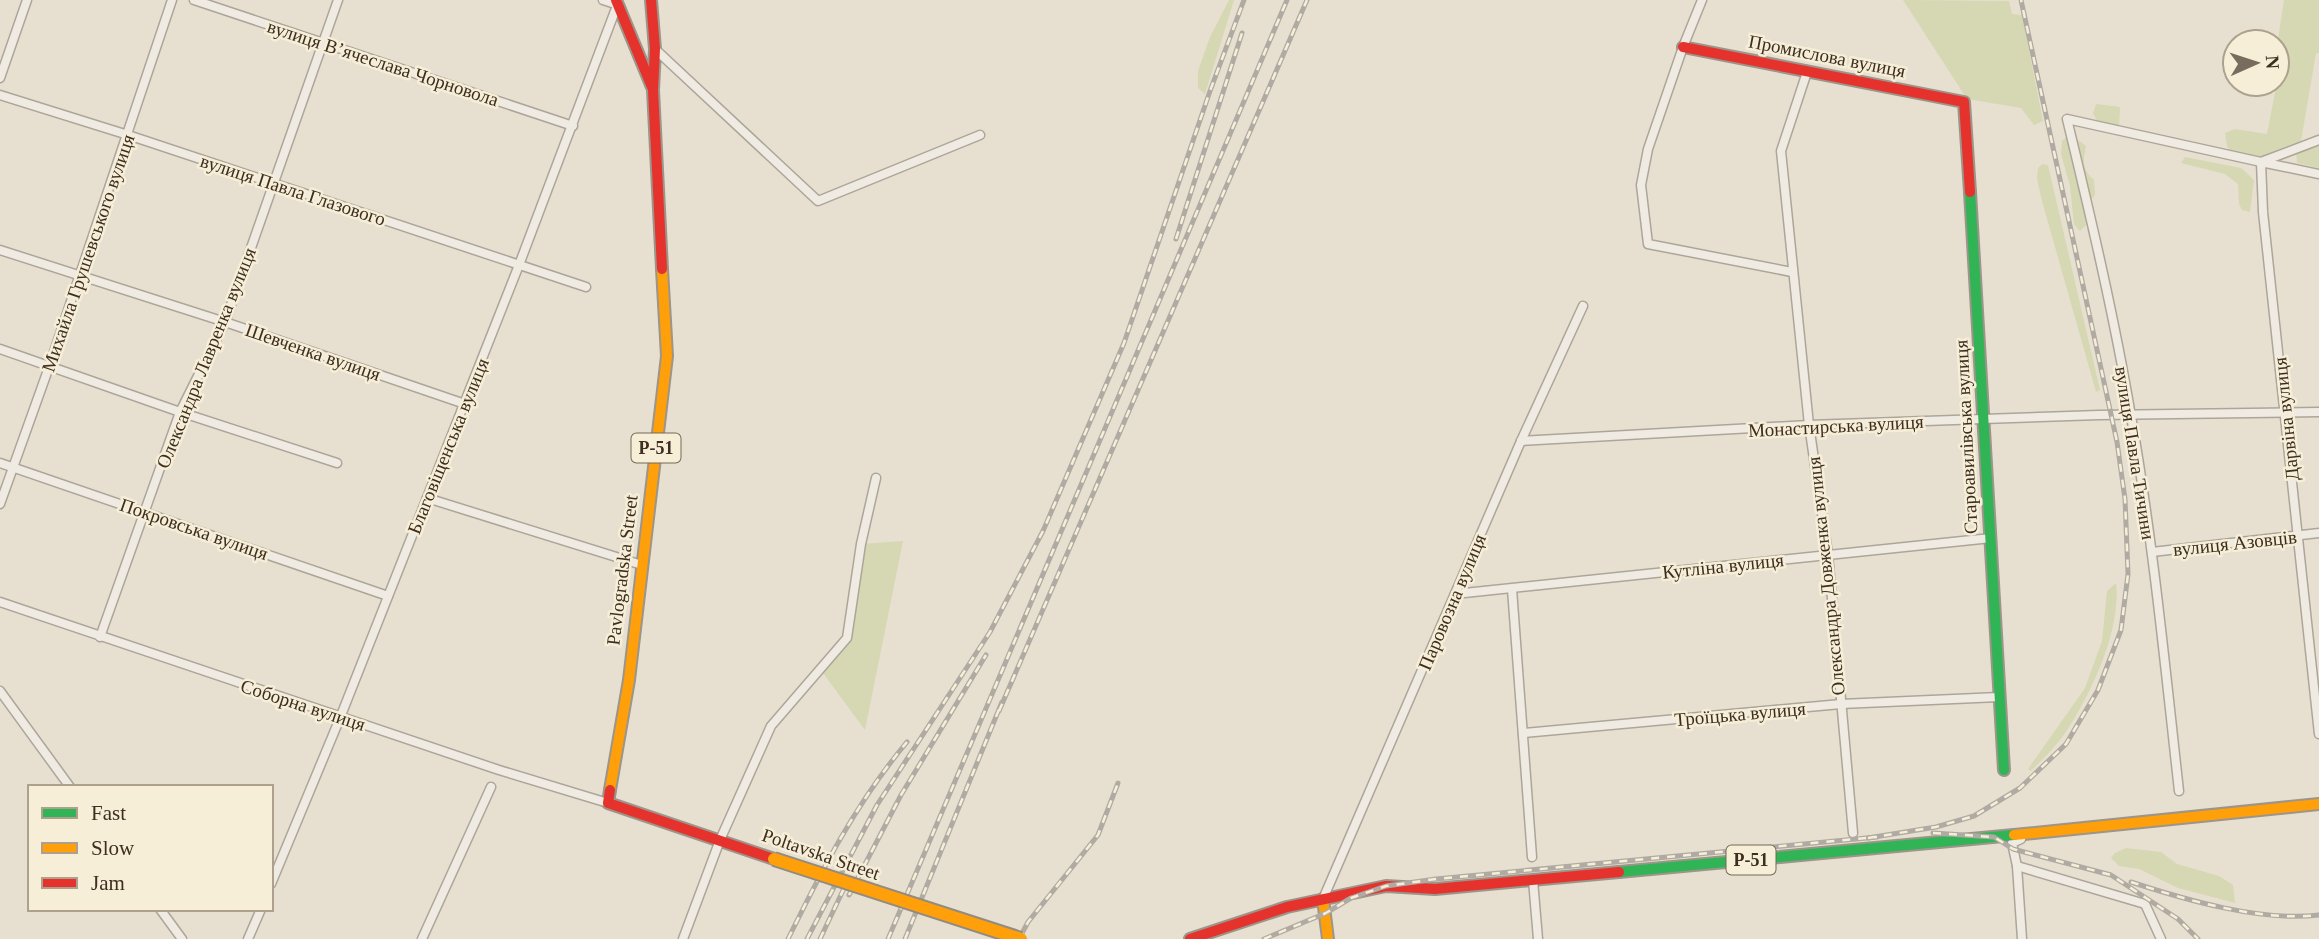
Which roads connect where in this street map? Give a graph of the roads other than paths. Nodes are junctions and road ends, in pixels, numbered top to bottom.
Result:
1 (27, 0) edge
2 (172, 0) edge
3 (194, 0) edge
4 (338, 0) edge
5 (603, 0) edge
6 (650, 0) edge
7 (1702, 0) edge
8 (618, 2) edge
9 (323, 43) junction
10 (1683, 47) junction
11 (655, 49) junction
12 (1807, 72) junction
13 (0, 78) edge
14 (653, 90) junction
15 (0, 95) edge
16 (1964, 102) joint
17 (573, 125) junction
18 (128, 135) junction
19 (980, 135) dead end
20 (2319, 140) edge
21 (2261, 162) junction
22 (2319, 174) edge
23 (274, 183) junction
24 (0, 250) edge
25 (519, 265) junction
26 (1792, 272) junction
27 (79, 275) junction
28 (586, 287) dead end
29 (1583, 306) dead end
30 (225, 322) junction
31 (0, 349) edge
32 (49, 367) junction
33 (465, 404) junction
34 (180, 412) junction
35 (2319, 412) edge
36 (2285, 414) junction
37 (2131, 415) junction
38 (1985, 419) junction
39 (1808, 425) junction
40 (1521, 441) junction
41 (0, 463) edge
42 (337, 463) dead end
43 (13, 468) junction
44 (876, 478) dead end
45 (427, 498) junction
46 (0, 504) edge
47 (145, 512) junction
48 (2319, 533) edge
49 (2299, 536) junction
50 (1991, 538) junction
51 (2152, 552) junction
52 (1828, 554) junction
53 (642, 565) junction
54 (1512, 589) junction
55 (1455, 594) junction
56 (388, 596) junction
57 (0, 602) edge
58 (100, 637) junction
59 (0, 691) edge
60 (1999, 696) junction
61 (1841, 704) junction
62 (340, 718) junction
63 (1523, 733) junction
64 (2319, 734) edge
65 (2004, 770) dead end
66 (69, 785) edge
67 (491, 787) dead end
68 (2179, 791) dead end
69 (608, 803) junction
70 (2319, 804) edge
71 (1853, 833) dead end
72 (2021, 839) dead end
73 (720, 840) junction
74 (1532, 857) dead end
75 (2017, 866) junction
76 (273, 879) edge
77 (1533, 880) junction
78 (1323, 899) junction
79 (161, 911) edge
80 (260, 911) edge
81 (182, 939) edge
82 (248, 939) edge
83 (422, 939) edge
84 (683, 939) edge
85 (1021, 939) edge
86 (1190, 939) edge
87 (1328, 939) edge
88 (1538, 939) edge
89 (2022, 939) edge
90 (2161, 939) edge

1 - 13 street
2 - 18 street, Михайла Грушевського вулиця
3 - 9 street, вулиця В’ячеслава Чорновола
4 - 9 street, Олександра Лавренка вулиця
5 - 8 street
6 - 11 main road, Pavlogradska Street / Р-51
7 - 10 street
8 - 14 main road, Pavlogradska Street / Р-51
8 - 17 street, Благовіщенська вулиця
9 - 17 street, вулиця В’ячеслава Чорновола
9 - 23 street, Олександра Лавренка вулиця
10 - 12 main road, Промислова вулиця
10 - 26 street
11 - 14 main road, Pavlogradska Street / Р-51
11 - 19 street
12 - 16 main road, Промислова вулиця
12 - 26 street, Олександра Довженка вулиця
14 - 53 main road, Pavlogradska Street / Р-51
15 - 18 street, вулиця Павла Глазового
16 - 38 main road, Староавилівська вулиця
17 - 25 street, Благовіщенська вулиця
18 - 23 street, вулиця Павла Глазового
18 - 27 street, Михайла Грушевського вулиця
20 - 21 street
21 - 22 street
21 - 36 street, Дарвіна вулиця
21 - 37 street, вулиця Павла Тичини
23 - 25 street, вулиця Павла Глазового
23 - 30 street, Олександра Лавренка вулиця
24 - 27 street, Шевченка вулиця
25 - 28 street, вулиця Павла Глазового
25 - 33 street, Благовіщенська вулиця
26 - 39 street, Олександра Довженка вулиця
27 - 30 street, Шевченка вулиця
27 - 32 street, Михайла Грушевського вулиця
29 - 40 street, Паровозна вулиця
30 - 33 street, Шевченка вулиця
30 - 34 street, Олександра Лавренка вулиця
31 - 32 street
32 - 34 street
32 - 43 street, Михайла Грушевського вулиця
33 - 45 street, Благовіщенська вулиця
34 - 42 street
34 - 47 street, Олександра Лавренка вулиця
35 - 36 street, Монастирська вулиця
36 - 37 street, Монастирська вулиця
36 - 49 street, Дарвіна вулиця
37 - 38 street, Монастирська вулиця
37 - 51 street, вулиця Павла Тичини
38 - 39 street, Монастирська вулиця
38 - 50 main road, Староавилівська вулиця
39 - 40 street, Монастирська вулиця
39 - 52 street, Олександра Довженка вулиця
40 - 55 street, Паровозна вулиця
41 - 43 street, Покровська вулиця
43 - 46 street, Михайла Грушевського вулиця
43 - 47 street, Покровська вулиця
44 - 73 street
45 - 53 street
45 - 56 street, Благовіщенська вулиця
47 - 56 street, Покровська вулиця
47 - 58 street, Олександра Лавренка вулиця
48 - 49 street, вулиця Азовців
49 - 51 street, вулиця Азовців
49 - 64 street, Дарвіна вулиця
50 - 52 street, Кутліна вулиця
50 - 60 main road, Староавилівська вулиця
51 - 68 street, вулиця Павла Тичини
52 - 54 street, Кутліна вулиця
52 - 61 street, Олександра Довженка вулиця
53 - 69 main road, Pavlogradska Street / Р-51
54 - 55 street, Кутліна вулиця
54 - 63 street
55 - 78 street, Паровозна вулиця
56 - 62 street, Благовіщенська вулиця
57 - 58 street, Соборна вулиця
58 - 62 street, Соборна вулиця
59 - 66 street
60 - 61 street, Троїцька вулиця
60 - 65 main road, Староавилівська вулиця
61 - 63 street, Троїцька вулиця
61 - 71 street, Олександра Довженка вулиця
62 - 69 street, Соборна вулиця
62 - 76 street, Благовіщенська вулиця
63 - 74 street
67 - 83 street
69 - 73 main road, Poltavska Street
70 - 77 main road, Р-51
72 - 75 street
73 - 84 street
73 - 85 main road, Poltavska Street, bridge
75 - 89 street
75 - 90 street
77 - 78 main road, Р-51
77 - 88 street
78 - 86 main road, Р-51
78 - 87 main road
79 - 81 street
80 - 82 street

